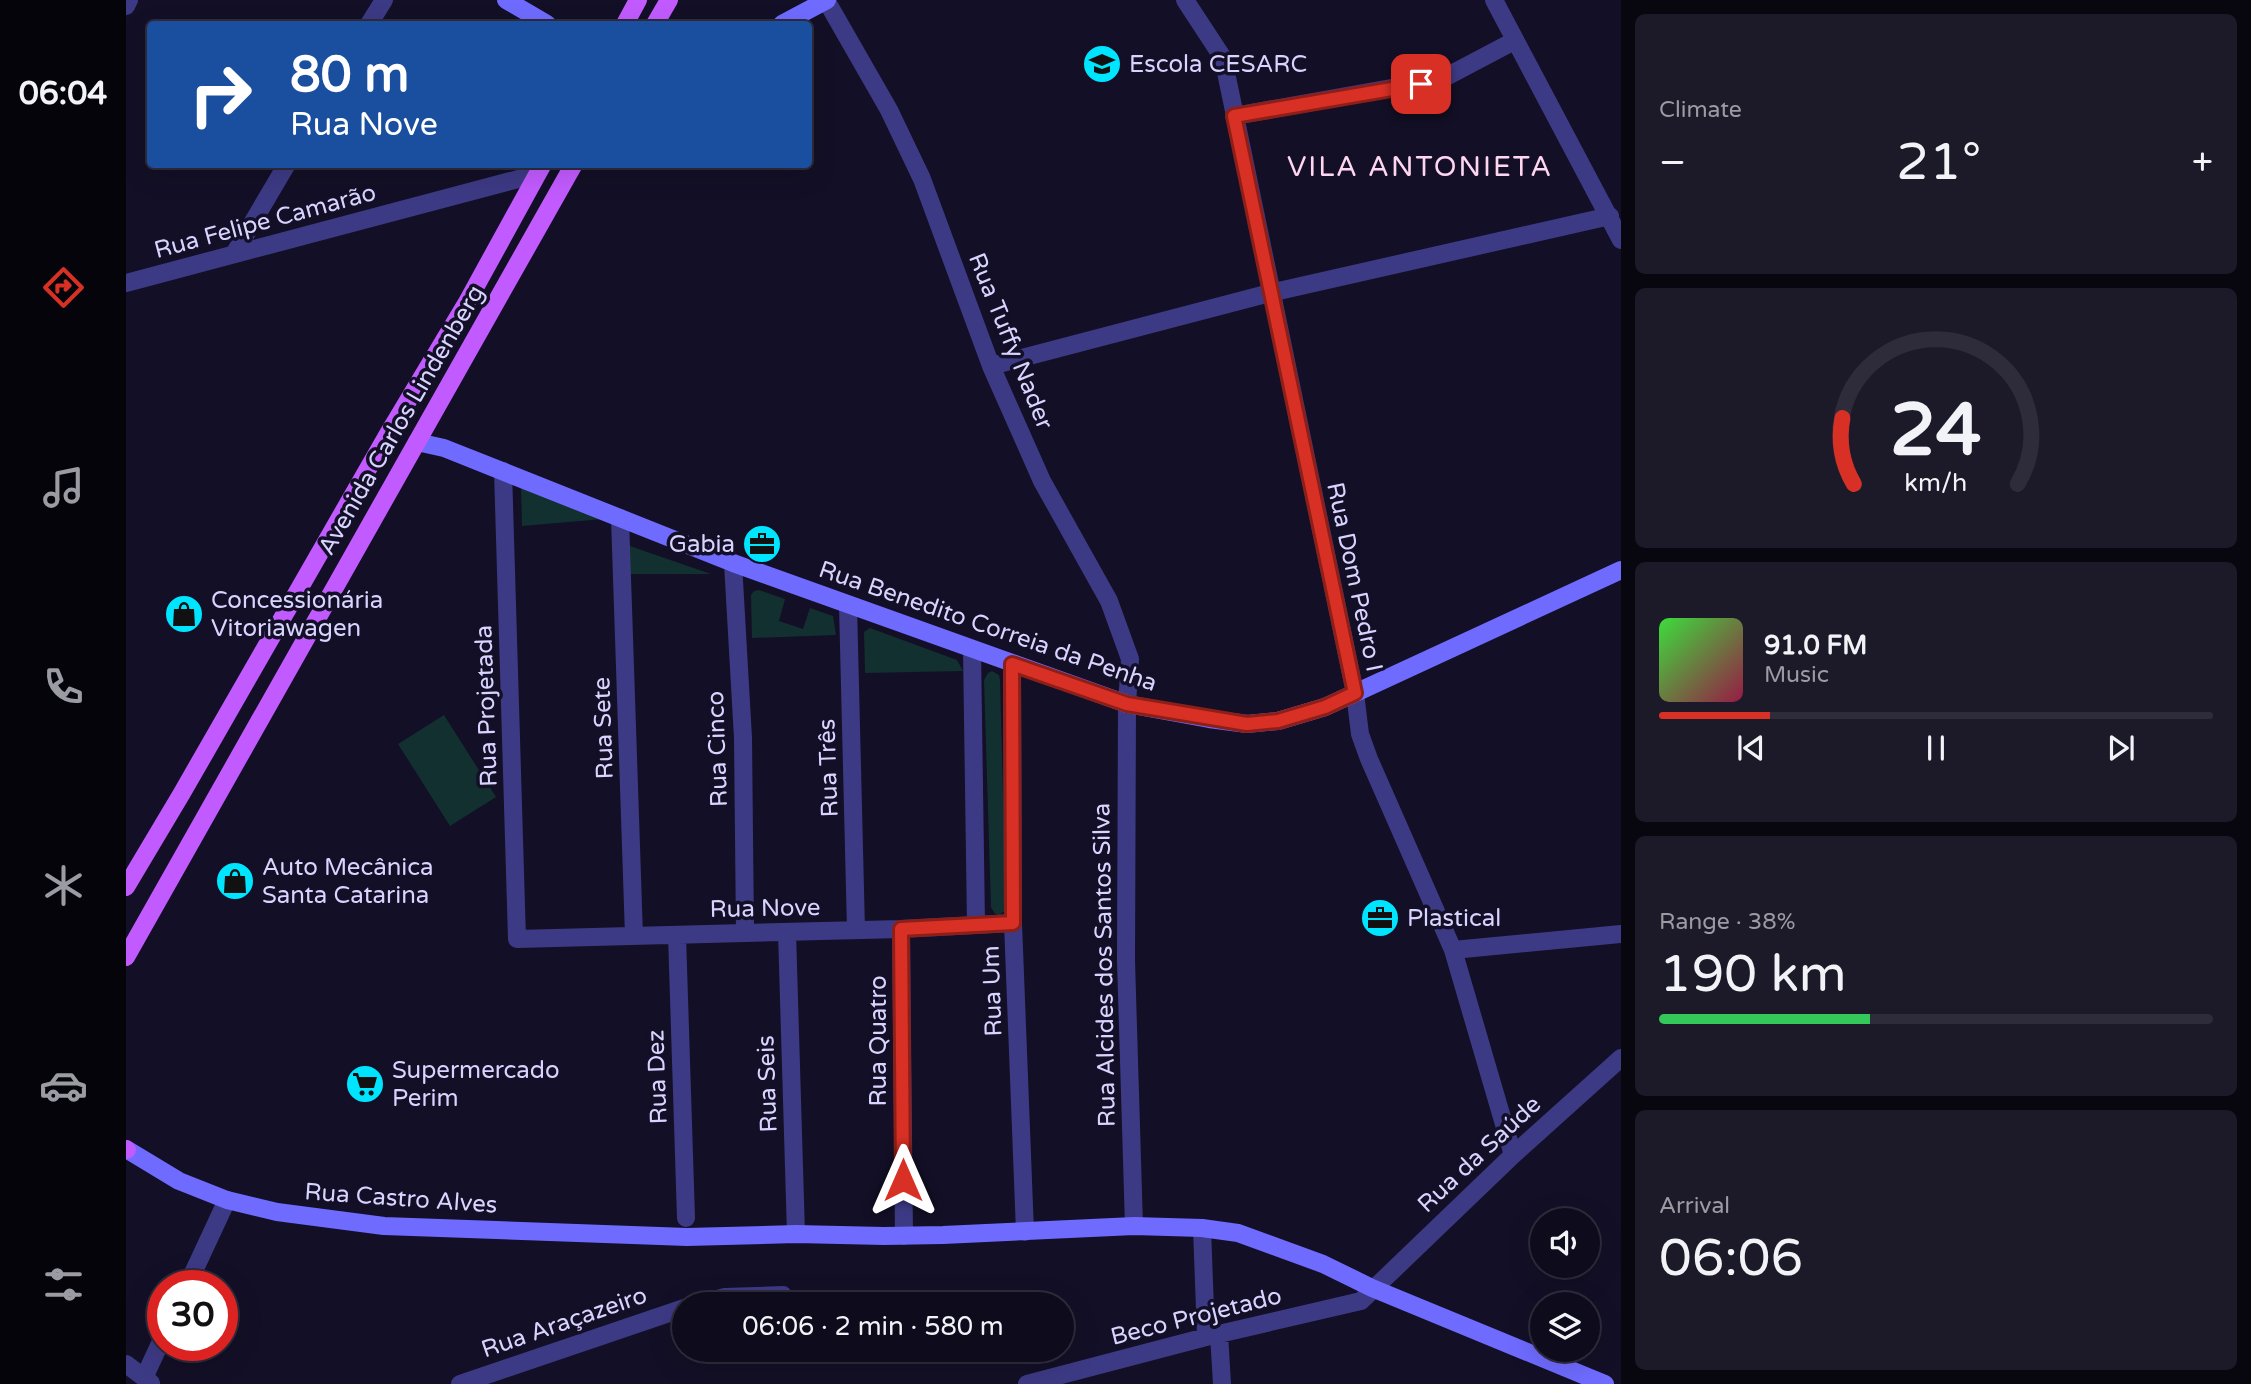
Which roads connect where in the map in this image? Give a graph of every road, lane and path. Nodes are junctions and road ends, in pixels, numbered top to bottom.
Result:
1 (130, 0) edge
2 (384, 0) edge
3 (506, 0) edge
4 (638, 0) edge
5 (669, 0) edge
6 (827, 0) edge
7 (1185, 0) edge
8 (1494, 0) edge
9 (126, 6) edge
10 (371, 21) edge
11 (542, 21) edge
12 (627, 21) edge
13 (658, 21) edge
14 (788, 21) edge
15 (1514, 41) junction
16 (1234, 116) junction
17 (285, 168) edge
18 (572, 168) edge
19 (540, 169) edge
20 (1610, 216) junction
21 (1621, 240) edge
22 (234, 254) junction
23 (126, 283) edge
24 (1270, 293) junction
25 (991, 366) junction
26 (388, 434) junction
27 (417, 442) junction
28 (503, 471) junction
29 (620, 518) junction
30 (733, 563) junction
31 (1621, 570) edge
32 (848, 605) junction
33 (972, 650) junction
34 (1012, 664) junction
35 (1355, 693) junction
36 (1127, 704) junction
37 (126, 887) edge
38 (1013, 923) junction
39 (976, 924) junction
40 (901, 929) junction
41 (856, 930) junction
42 (787, 932) junction
43 (745, 933) junction
44 (1621, 934) edge
45 (677, 935) junction
46 (634, 936) junction
47 (517, 939) joint
48 (1453, 950) junction
49 (126, 957) edge
50 (1621, 1058) edge
51 (126, 1149) edge
52 (1513, 1155) junction
53 (227, 1200) junction
54 (686, 1218) dead end
55 (1134, 1226) junction
56 (1202, 1228) junction
57 (1025, 1231) junction
58 (796, 1234) junction
59 (904, 1236) junction
60 (194, 1270) edge
61 (1372, 1288) junction
62 (672, 1312) edge
63 (1213, 1335) junction
64 (155, 1361) edge
65 (126, 1364) edge
66 (148, 1381) edge
67 (460, 1384) edge
68 (1027, 1384) edge
69 (1222, 1384) edge
70 (1605, 1384) edge

1 - 9 street
2 - 10 street
3 - 11 street
4 - 12 main road
5 - 13 main road
6 - 14 street
6 - 25 street, Rua Tuffy Nader
7 - 16 street, Rua Dom Pedro I
8 - 15 street
15 - 16 street
15 - 20 street
16 - 24 street, Rua Dom Pedro I
17 - 22 street
18 - 27 main road, Avenida Carlos Lindenberg
19 - 22 street, Rua Felipe Camarão
19 - 26 main road, Avenida Carlos Lindenberg
20 - 21 street
20 - 24 street
22 - 23 street, Rua Felipe Camarão
24 - 25 street
24 - 35 street, Rua Dom Pedro I
25 - 36 street, Rua Tuffy Nader
26 - 27 main road
26 - 37 main road, Avenida Carlos Lindenberg
27 - 28 street, Rua Benedito Correia da Penha
27 - 49 main road, Avenida Carlos Lindenberg
28 - 29 street, Rua Benedito Correia da Penha
28 - 47 street, Rua Projetada
29 - 30 street, Rua Benedito Correia da Penha
29 - 46 street, Rua Sete
30 - 32 street, Rua Benedito Correia da Penha
30 - 43 street, Rua Cinco
31 - 35 street, Rua Benedito Correia da Penha
32 - 33 street, Rua Benedito Correia da Penha
32 - 41 street, Rua Três
33 - 34 street, Rua Benedito Correia da Penha
33 - 39 street, Rua Um
34 - 36 street, Rua Benedito Correia da Penha
34 - 38 street, Rua Um
35 - 36 street, Rua Benedito Correia da Penha
35 - 48 street, Rua Dom Pedro I
36 - 55 street, Rua Alcides dos Santos Silva
38 - 39 street, Rua Nove
38 - 57 street, Rua Um
39 - 40 street, Rua Nove
40 - 41 street, Rua Nove
40 - 59 street, Rua Quatro
41 - 42 street, Rua Nove
42 - 43 street, Rua Nove
42 - 58 street, Rua Seis
43 - 45 street, Rua Nove
44 - 48 street
45 - 46 street, Rua Nove
45 - 54 street, Rua Dez
46 - 47 street, Rua Nove
48 - 52 street, Rua Dom Pedro I
50 - 52 street, Rua da Saúde
51 - 53 street, Rua Castro Alves
52 - 61 street, Rua da Saúde
53 - 58 street, Rua Castro Alves
53 - 60 street
55 - 56 street, Rua Castro Alves
55 - 57 street, Rua Castro Alves
56 - 61 street, Rua Castro Alves
56 - 63 street
57 - 59 street, Rua Castro Alves
58 - 59 street, Rua Castro Alves
61 - 63 street, Beco Projetado
61 - 70 street, Rua Castro Alves
62 - 67 street, Rua Araçazeiro
63 - 68 street, Beco Projetado
63 - 69 street
64 - 66 street
65 - 66 street

